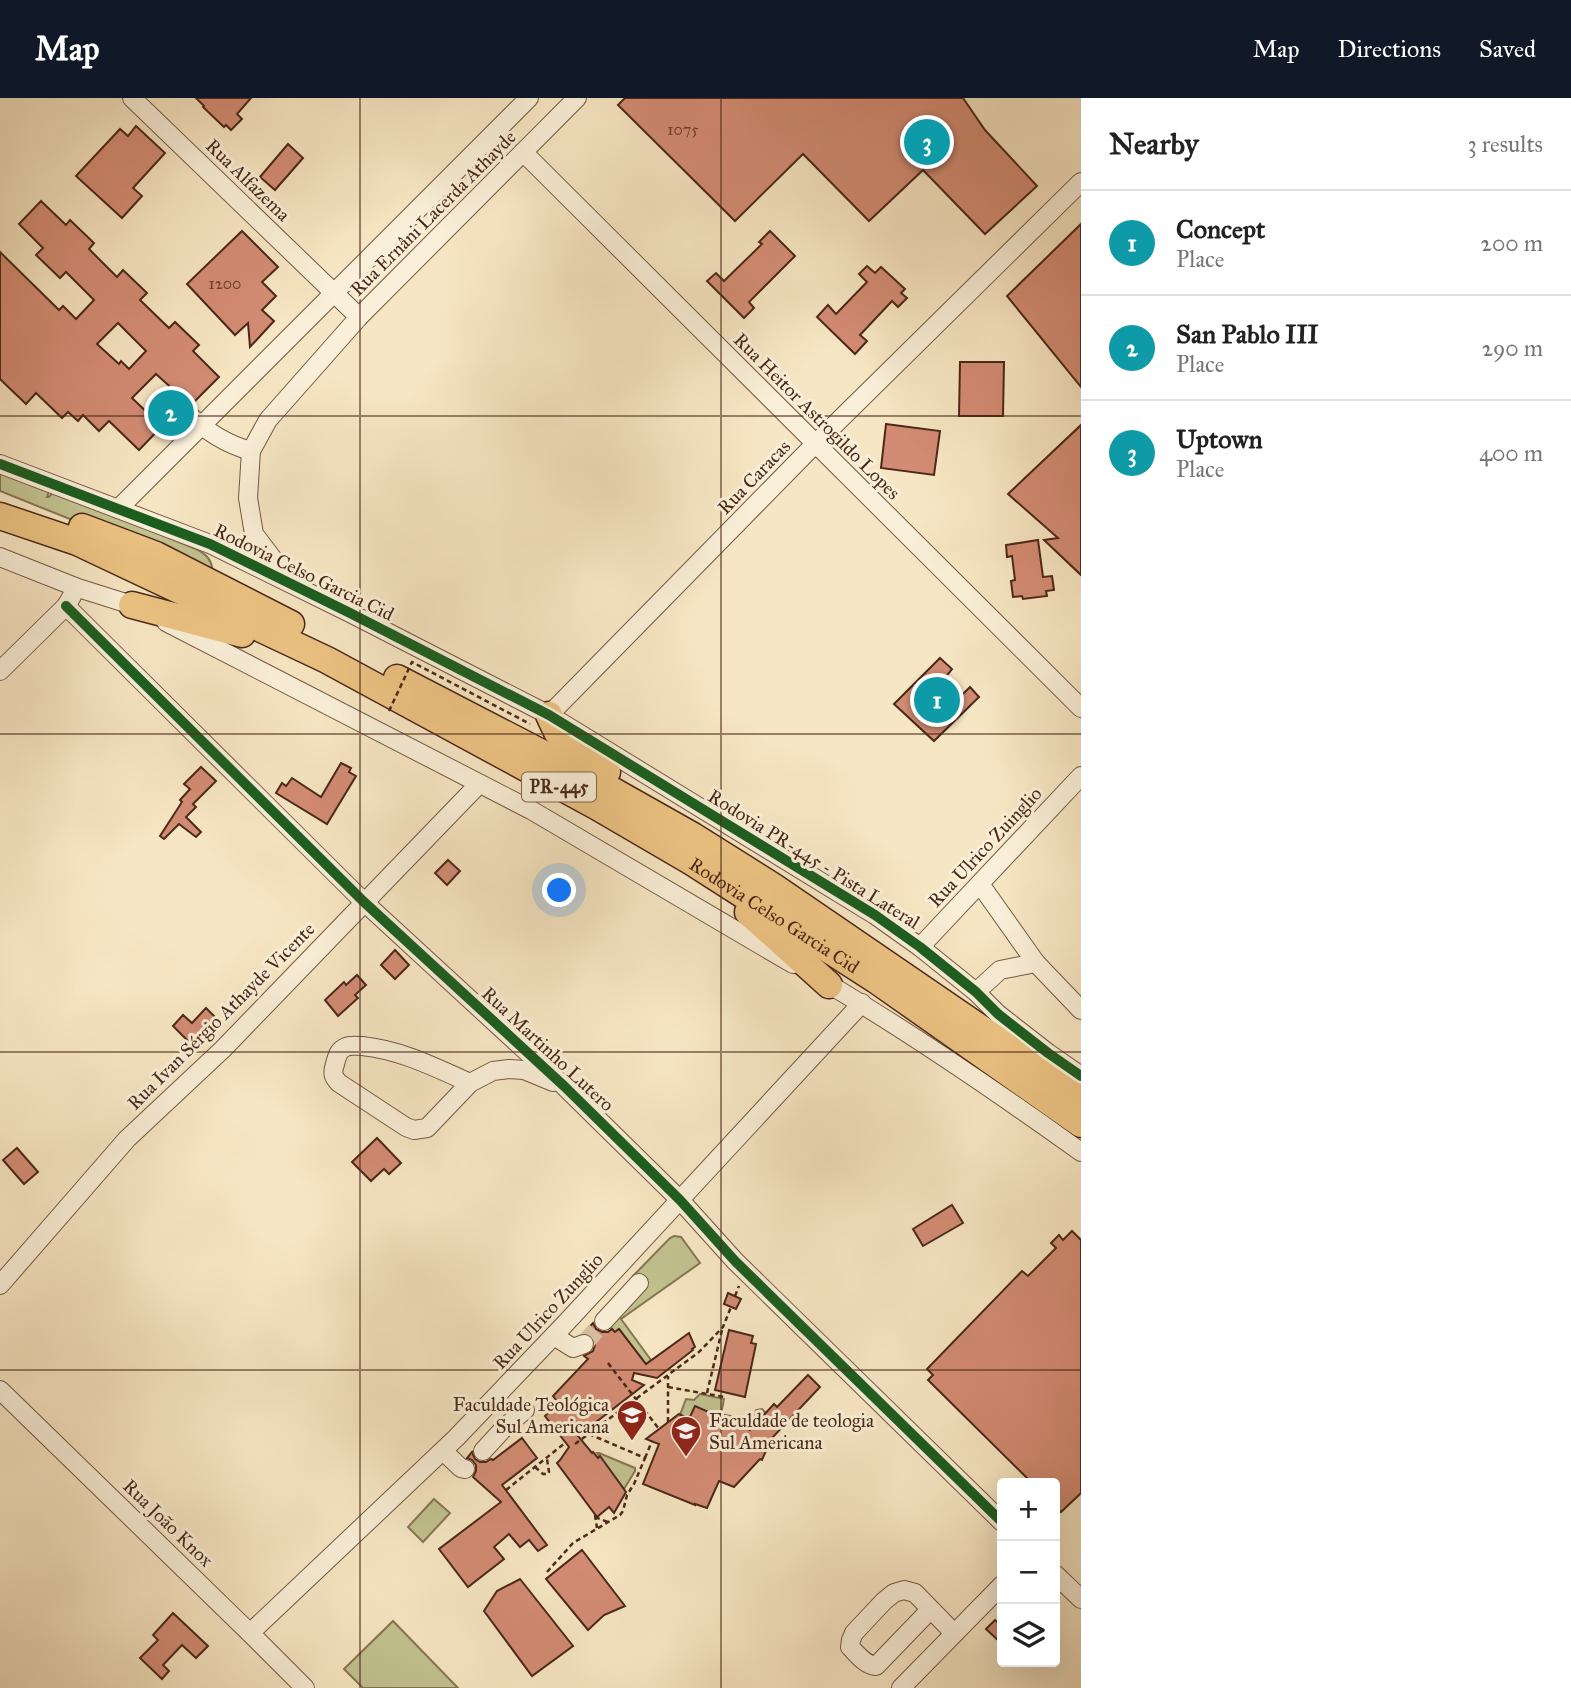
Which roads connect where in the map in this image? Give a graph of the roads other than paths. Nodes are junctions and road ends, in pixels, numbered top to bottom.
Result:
1 (132, 98) edge
2 (529, 98) edge
3 (577, 98) edge
4 (523, 152) junction
5 (1081, 182) edge
6 (335, 292) junction
7 (359, 317) junction
8 (185, 411) dead end
9 (200, 427) junction
10 (815, 444) junction
11 (251, 452) junction
12 (0, 464) edge
13 (0, 496) edge
14 (118, 509) junction
15 (0, 516) edge
16 (0, 557) edge
17 (292, 583) junction
18 (78, 588) junction
19 (132, 605) junction
20 (66, 606) junction
21 (327, 660) junction
22 (0, 671) edge
23 (1081, 708) edge
24 (539, 720) junction
25 (582, 736) joint
26 (1081, 776) edge
27 (479, 784) junction
28 (693, 836) junction
29 (692, 862) junction
30 (980, 884) junction
31 (364, 902) junction
32 (920, 947) junction
33 (1036, 963) junction
34 (898, 972) junction
35 (829, 985) junction
36 (976, 992) junction
37 (862, 1003) junction
38 (1081, 1010) edge
39 (1048, 1053) junction
40 (1081, 1076) edge
41 (470, 1083) junction
42 (564, 1086) junction
43 (1081, 1097) edge
44 (1081, 1124) edge
45 (1081, 1152) edge
46 (680, 1200) junction
47 (612, 1273) junction
48 (639, 1283) dead end
49 (0, 1285) edge
50 (620, 1305) junction
51 (604, 1321) tunnel mouth
52 (554, 1336) junction
53 (584, 1343) dead end
54 (0, 1390) edge
55 (500, 1392) junction
56 (525, 1410) dead end
57 (505, 1427) junction
58 (443, 1451) junction
59 (483, 1451) dead end
60 (465, 1469) dead end
61 (997, 1517) edge
62 (1060, 1579) edge
63 (997, 1590) edge
64 (1081, 1599) edge
65 (930, 1611) junction
66 (250, 1633) junction
67 (954, 1633) junction
68 (305, 1688) edge
69 (901, 1688) edge

1 - 6 street, Rua Alfazema
2 - 6 street, Rua Ernâni Lacerda Athayde
3 - 4 street, Rua Ernâni Lacerda Athayde
4 - 7 street, Rua Ernâni Lacerda Athayde
4 - 10 street, Rua Heitor Astrogildo Lopes
5 - 10 street, Rua Caracas
6 - 7 street, Rua Ernâni Lacerda Athayde
6 - 9 street
7 - 11 street
8 - 9 street
9 - 11 street
9 - 14 street
10 - 23 street, Rua Heitor Astrogildo Lopes
10 - 24 street, Rua Caracas
11 - 17 street
12 - 14 street, Rodovia Celso Garcia Cid
13 - 28 highway, Rodovia Celso Garcia Cid / PR-445
14 - 17 street, Rodovia Celso Garcia Cid
15 - 21 highway, Rodovia Celso Garcia Cid / PR-445
16 - 18 street, Rodovia Celso Garcia Cid / PR-445
17 - 24 street, Rodovia Celso Garcia Cid
18 - 19 street, Rodovia Celso Garcia Cid / PR-445
18 - 20 street
19 - 21 highway
19 - 27 street, Rodovia Celso Garcia Cid / PR-445
20 - 22 street
20 - 31 street, Rua Martinho Lutero
21 - 29 highway, Rodovia Celso Garcia Cid / PR-445
24 - 25 street, Rodovia Celso Garcia Cid
24 - 28 highway
25 - 32 street, Rodovia PR-445 - Pista Lateral
26 - 30 street, Rua Ulrico Zuinglio
27 - 31 street, Rua Ivan Sérgio Athayde Vicente
27 - 35 street, Rodovia Celso Garcia Cid / PR-445
28 - 34 highway, Rodovia Celso Garcia Cid / PR-445
29 - 35 highway
29 - 44 highway, Rodovia Celso Garcia Cid / PR-445
30 - 32 street, Rua Ulrico Zuinglio
30 - 33 street
31 - 42 street, Rua Martinho Lutero
31 - 49 street, Rua Ivan Sérgio Athayde Vicente
32 - 36 street, Rodovia PR-445 - Pista Lateral
33 - 36 street
33 - 38 street
34 - 39 highway
34 - 43 highway, Rodovia Celso Garcia Cid / PR-445
35 - 37 street
36 - 39 street, Rodovia PR-445 - Pista Lateral
37 - 45 street
37 - 46 street, Rua Ulrico Zunglio
39 - 40 street, Rodovia PR-445 - Pista Lateral
41 - 41 street
41 - 42 street
42 - 46 street, Rua Martinho Lutero
46 - 47 street, Rua Ulrico Zunglio
46 - 61 street, Rua Martinho Lutero
47 - 50 street
47 - 52 street, Rua Ulrico Zunglio
48 - 50 street
50 - 51 street
52 - 53 street
52 - 55 street, Rua Ulrico Zunglio
54 - 66 street, Rua João Knox
55 - 57 street
55 - 58 street, Rua Ulrico Zunglio
56 - 57 street
57 - 59 street
58 - 60 street
58 - 66 street, Rua Ulrico Zunglio
62 - 64 street
63 - 67 street
65 - 65 street
65 - 67 street
66 - 68 street, Rua João Knox
67 - 69 street

